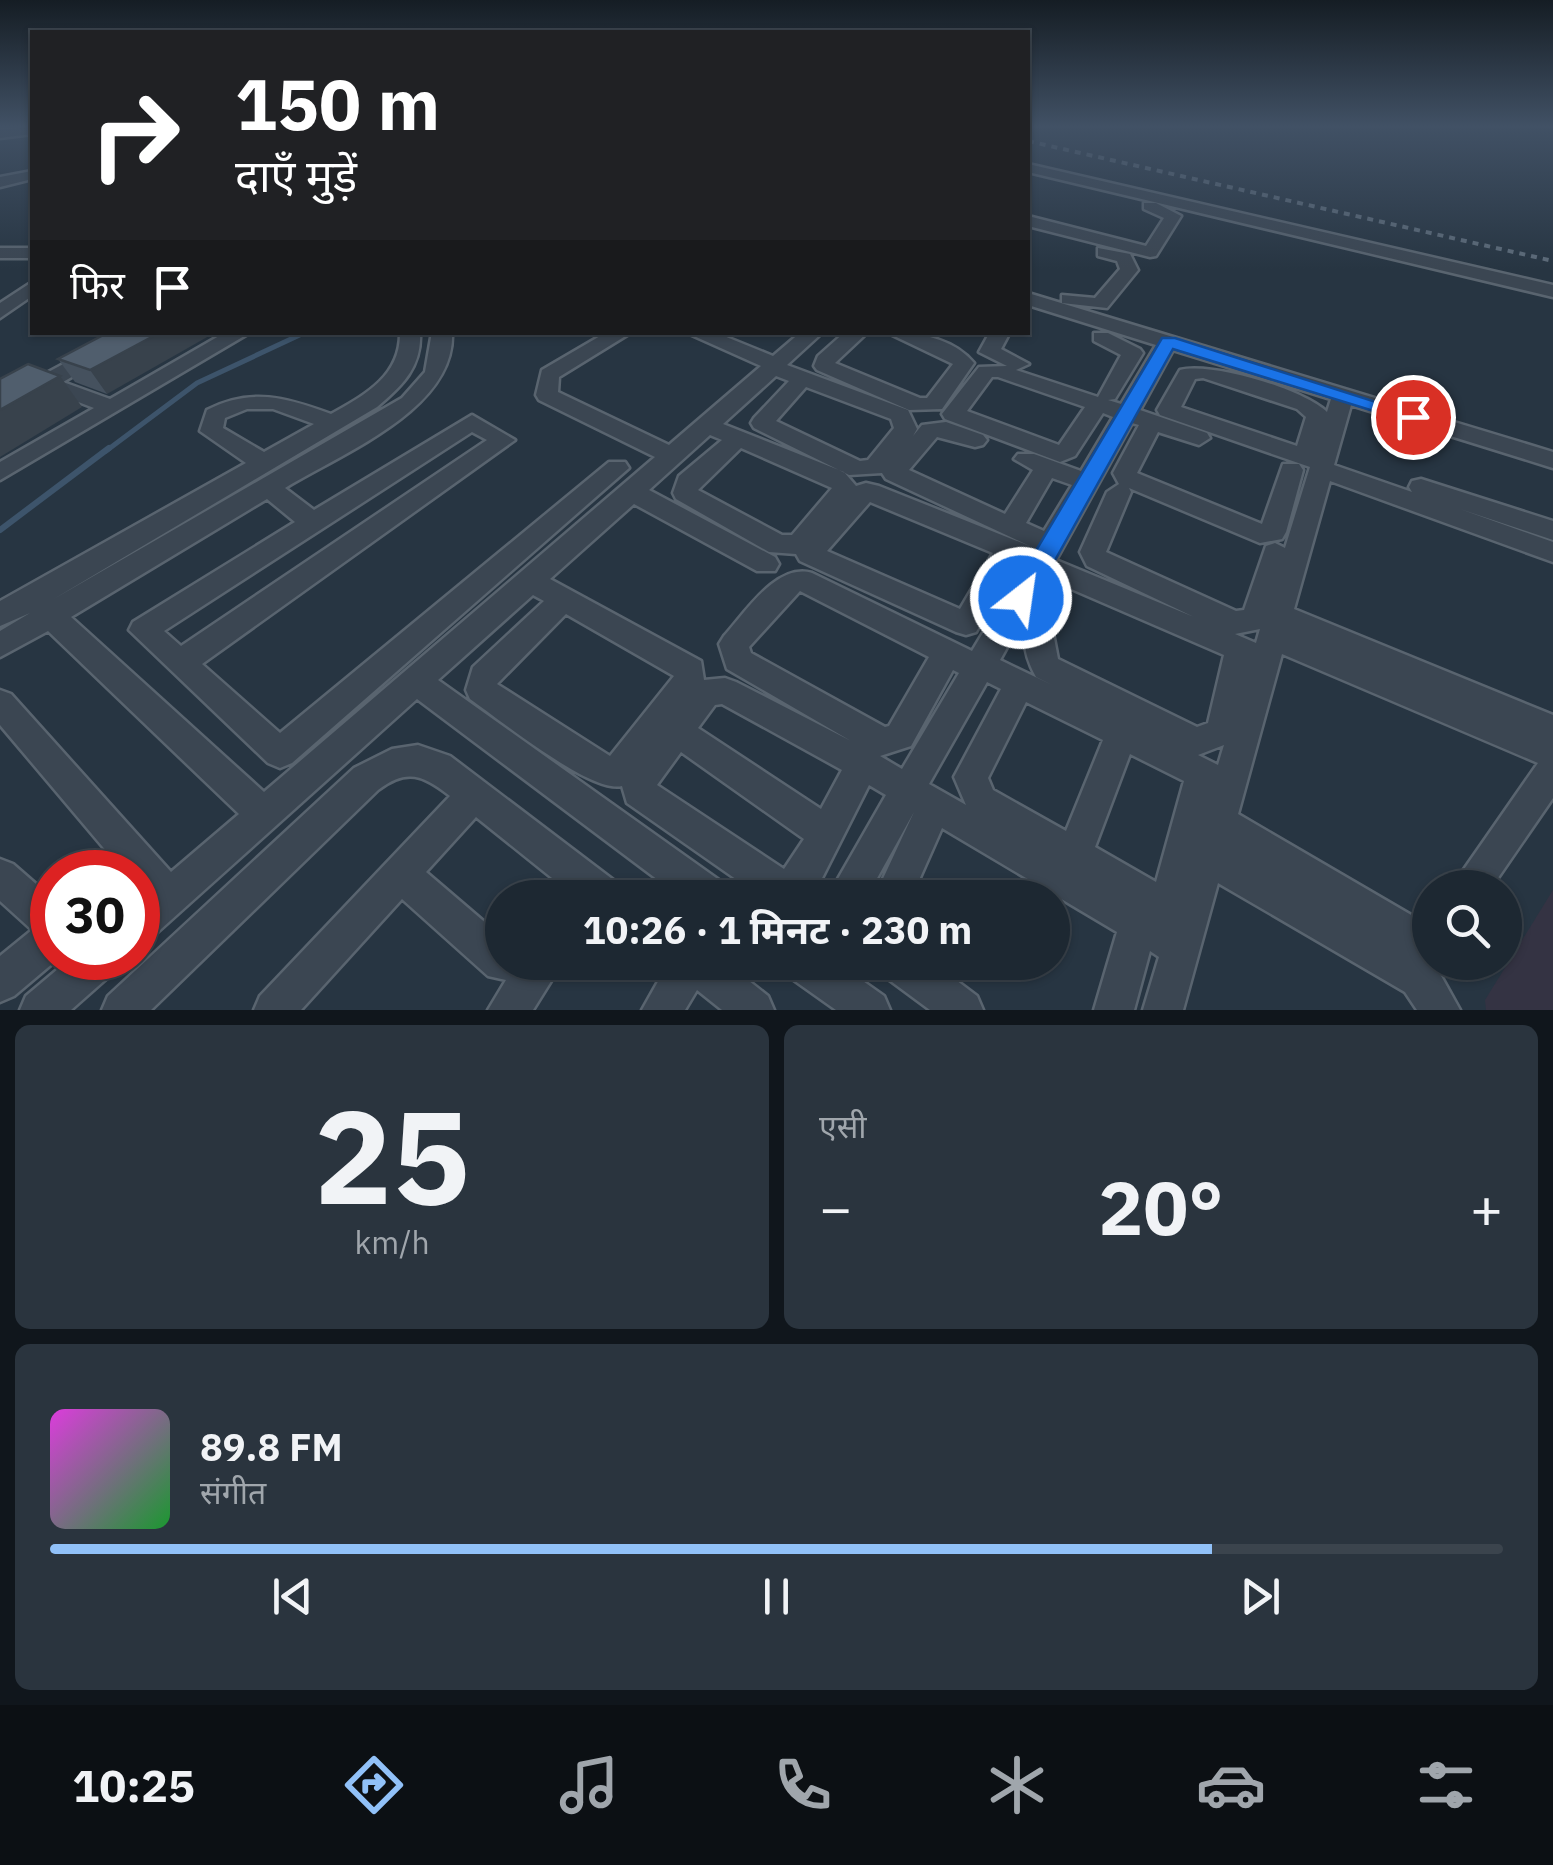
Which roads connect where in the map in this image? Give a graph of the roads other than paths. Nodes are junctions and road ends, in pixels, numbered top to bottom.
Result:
1 (30, 176) edge
2 (1036, 176) edge
3 (0, 182) edge
4 (1030, 222) edge
5 (1030, 231) edge
6 (0, 240) edge
7 (30, 241) edge
8 (1030, 287) edge
9 (30, 290) edge
10 (1553, 291) edge
11 (1030, 300) edge
12 (0, 312) edge
13 (1030, 316) edge
14 (133, 335) edge
15 (236, 335) edge
16 (410, 335) edge
17 (442, 335) edge
18 (617, 335) edge
19 (702, 335) edge
20 (805, 335) edge
21 (855, 335) edge
22 (904, 335) edge
23 (936, 335) edge
24 (989, 335) edge
25 (998, 335) edge
26 (1168, 342) junction
27 (776, 366) junction
28 (803, 378) junction
29 (46, 382) junction
30 (1343, 395) junction
31 (1132, 406) junction
32 (0, 407) edge
33 (112, 407) junction
34 (537, 408) dead end
35 (333, 422) junction
36 (710, 426) junction
37 (739, 438) junction
38 (1199, 438) dead end
39 (1244, 453) dead end
40 (1553, 460) edge
41 (669, 463) junction
42 (1314, 466) junction
43 (617, 468) dead end
44 (1048, 468) junction
45 (0, 472) edge
46 (266, 474) junction
47 (1088, 481) junction
48 (1119, 492) junction
49 (634, 493) junction
50 (577, 502) junction
51 (606, 518) junction
52 (313, 523) junction
53 (1553, 531) edge
54 (1009, 537) junction
55 (1553, 552) edge
56 (1285, 557) junction
57 (1049, 561) junction
58 (766, 564) dead end
59 (532, 582) junction
60 (564, 600) junction
61 (40, 606) junction
62 (0, 616) edge
63 (1265, 641) junction
64 (0, 645) edge
65 (947, 653) junction
66 (180, 663) junction
67 (981, 667) junction
68 (416, 682) junction
69 (1020, 684) junction
70 (354, 690) junction
71 (0, 704) edge
72 (379, 715) junction
73 (1553, 730) edge
74 (676, 731) junction
75 (1122, 734) junction
76 (1553, 754) edge
77 (862, 764) junction
78 (1553, 770) edge
79 (1216, 780) junction
80 (474, 795) junction
81 (922, 798) junction
82 (264, 815) junction
83 (826, 833) junction
84 (1213, 839) junction
85 (1074, 856) junction
86 (1482, 870) edge
87 (401, 874) junction
88 (0, 877) edge
89 (580, 880) edge
90 (688, 880) edge
91 (859, 880) edge
92 (897, 880) edge
93 (170, 897) junction
94 (30, 904) edge
95 (160, 906) edge
96 (1139, 923) junction
97 (485, 948) edge
98 (1181, 948) junction
99 (30, 957) edge
100 (1412, 959) edge
101 (75, 980) edge
102 (681, 980) edge
103 (715, 980) edge
104 (828, 980) edge
105 (922, 980) edge
106 (0, 982) edge
107 (40, 1010) edge
108 (122, 1010) edge
109 (274, 1010) edge
110 (662, 1010) edge
111 (754, 1010) edge
112 (870, 1010) edge
113 (963, 1010) edge
114 (1114, 1010) edge
115 (1163, 1010) edge

1 - 3 street
2 - 4 street
2 - 10 street
5 - 8 street
6 - 7 street
9 - 12 street
11 - 26 street
13 - 31 street
14 - 29 street
15 - 33 street
16 - 35 street
17 - 46 street
18 - 41 street
19 - 27 street
20 - 27 street
21 - 22 street
23 - 24 street
25 - 31 street
26 - 30 street
26 - 31 street
27 - 28 street
27 - 36 street
28 - 28 street
29 - 32 street
29 - 33 street
30 - 40 street
30 - 42 street
31 - 31 street
31 - 38 street
31 - 42 street
31 - 42 street
31 - 42 street
31 - 47 street
33 - 45 street
34 - 41 street
35 - 46 street
35 - 46 street
36 - 37 street
36 - 41 street
37 - 37 street
39 - 42 street
41 - 49 street
42 - 53 street
42 - 55 street
42 - 56 street
43 - 50 street
44 - 47 street
44 - 54 street
44 - 54 street
46 - 52 street
46 - 61 street
47 - 48 street
47 - 57 street
48 - 56 street
48 - 56 street
49 - 51 street
49 - 58 street
50 - 51 street
50 - 70 street
51 - 59 street
52 - 66 street
52 - 66 street
54 - 54 street
54 - 57 street
56 - 63 street
57 - 63 street
57 - 63 street
57 - 67 street
59 - 60 street
59 - 68 street
60 - 60 street
61 - 62 street
61 - 64 street
61 - 82 street
63 - 73 street
63 - 76 street
63 - 79 street
65 - 65 street
65 - 67 street
66 - 70 street
67 - 69 street
67 - 81 street
68 - 72 street
68 - 90 street
69 - 75 street
69 - 85 street
70 - 72 street
71 - 93 street
72 - 82 street
74 - 77 street
74 - 83 street
74 - 83 street
75 - 79 street
75 - 85 street
77 - 81 street
77 - 83 street
78 - 86 street
79 - 84 street
79 - 85 street
80 - 87 street
80 - 89 street
80 - 108 street
81 - 91 street
81 - 92 street
81 - 96 street
82 - 93 street
84 - 98 street
84 - 100 street
87 - 97 street
87 - 109 street
88 - 94 street
93 - 95 street
96 - 98 street
96 - 114 street
98 - 115 street
99 - 106 street
101 - 107 street
102 - 110 street
103 - 111 street
104 - 112 street
105 - 113 street

